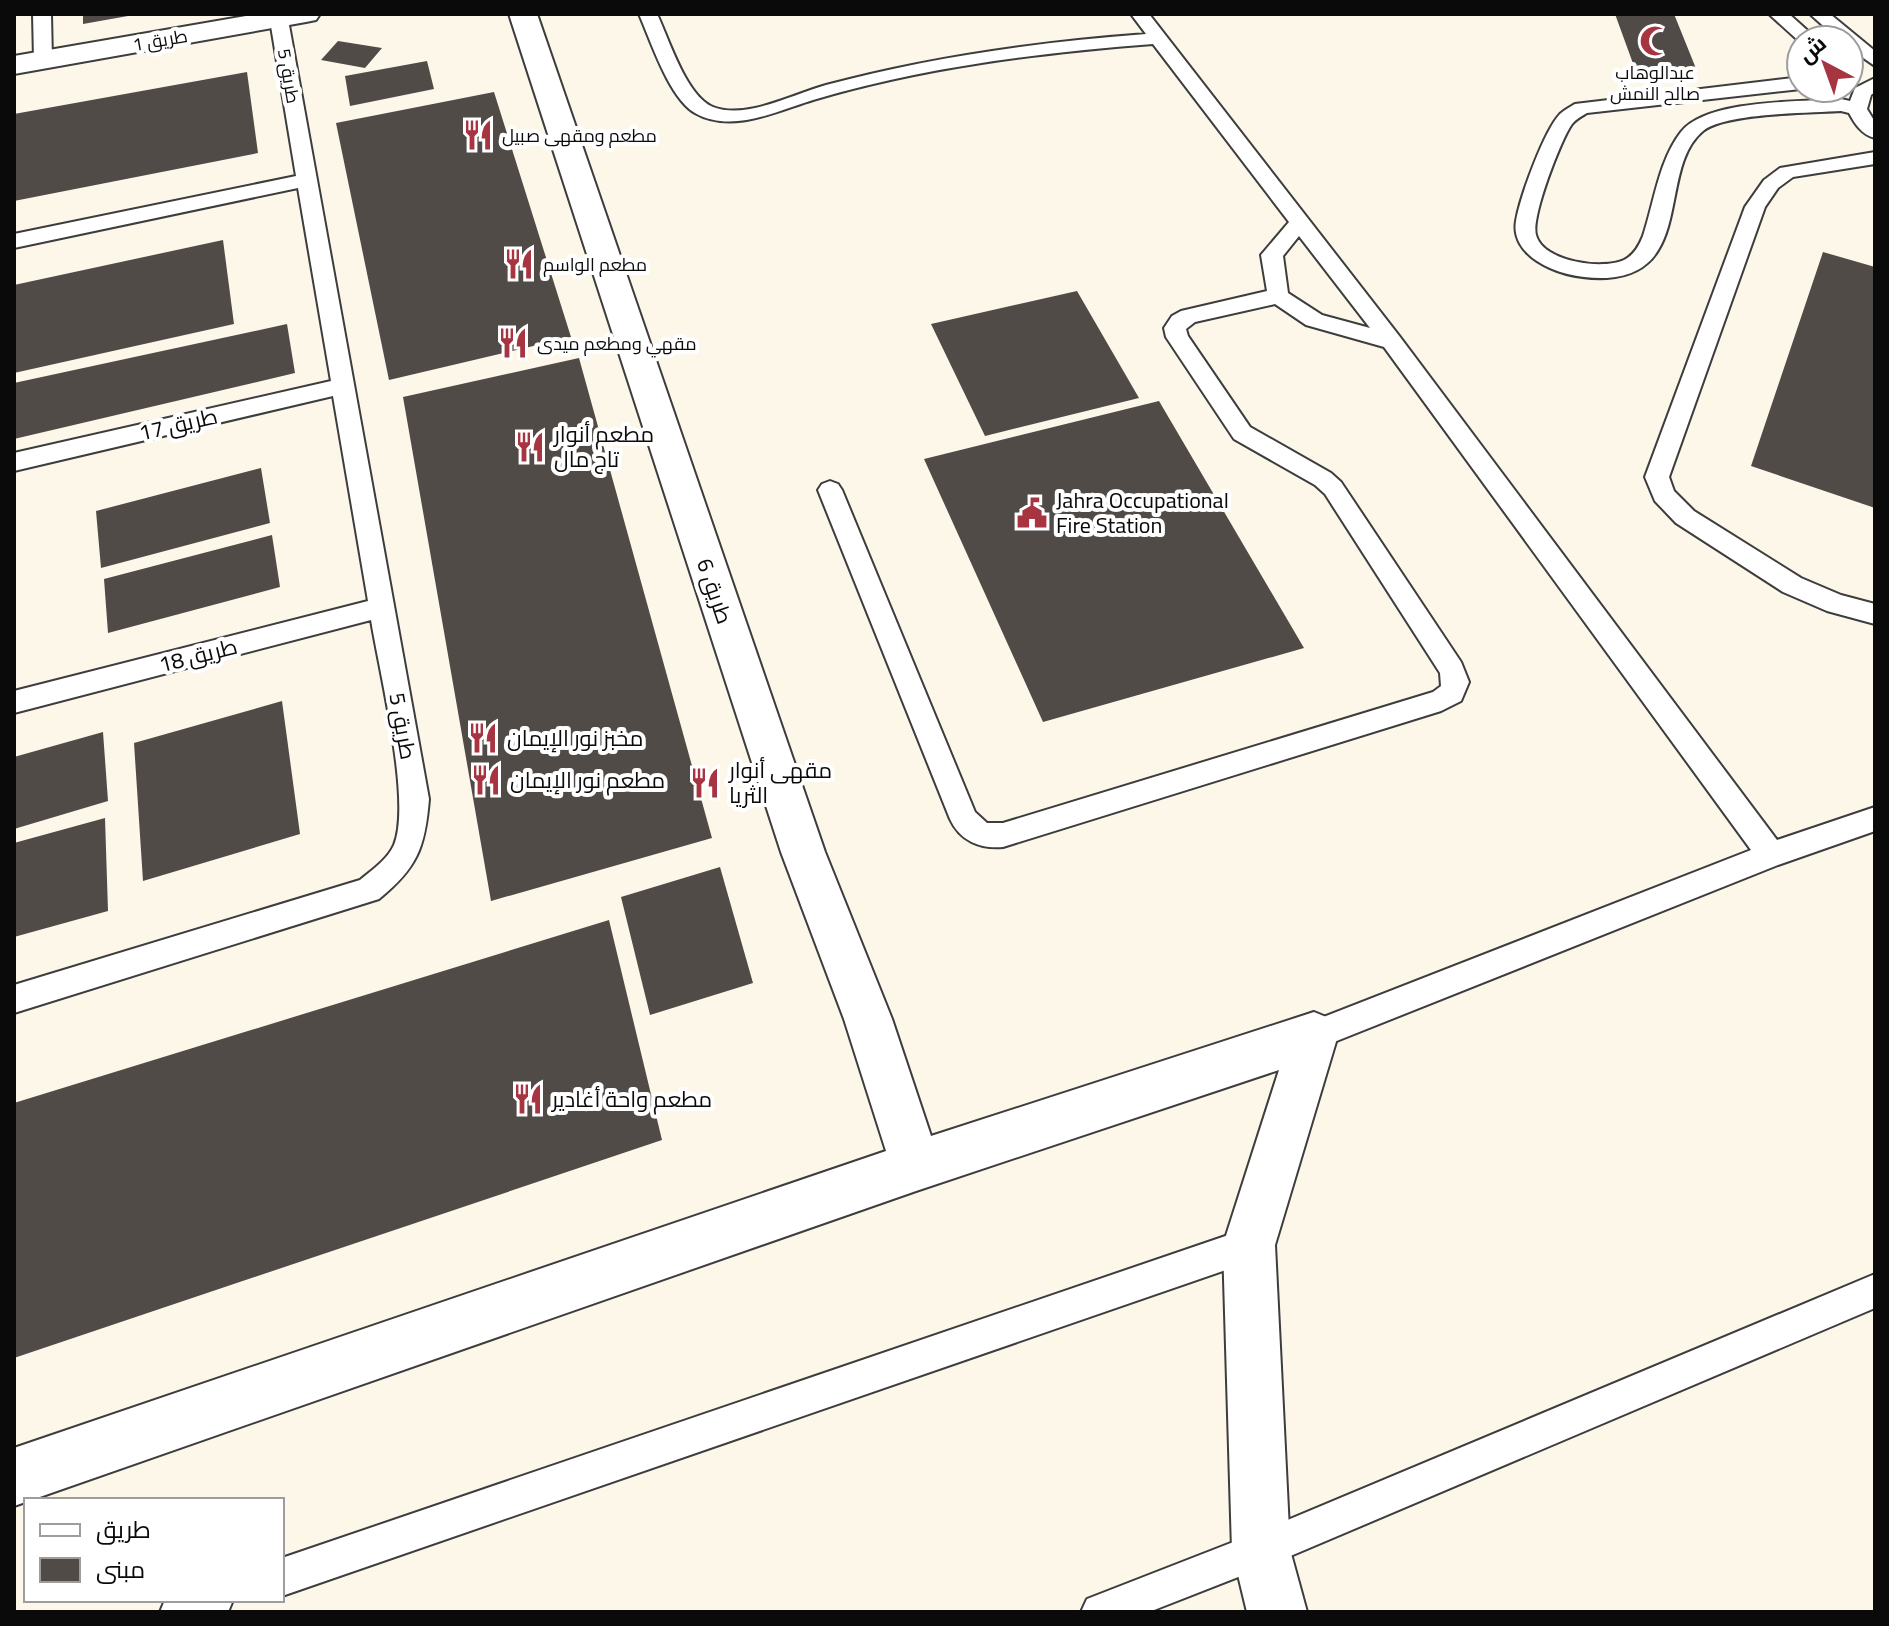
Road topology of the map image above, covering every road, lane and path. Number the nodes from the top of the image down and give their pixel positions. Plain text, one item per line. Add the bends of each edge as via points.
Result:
1 (42, 14) edge
2 (523, 14) edge
3 (648, 14) edge
4 (1819, 14) edge
5 (1149, 15) edge
6 (288, 16) edge
7 (1158, 38) junction
8 (43, 60) junction
9 (1875, 60) edge
10 (14, 65) edge
11 (1785, 85) edge
12 (1842, 104) edge
13 (1862, 104) edge
14 (1875, 132) edge
15 (1875, 158) edge
16 (307, 180) junction
17 (1300, 222) junction
18 (14, 241) edge
19 (1278, 296) junction
20 (1392, 342) junction
21 (343, 386) junction
22 (14, 462) edge
23 (830, 490) dead end
24 (382, 607) junction
25 (1875, 614) edge
26 (14, 702) edge
27 (1875, 819) edge
28 (1771, 855) junction
29 (14, 999) edge
30 (1314, 1035) junction
31 (916, 1166) junction
32 (1249, 1245) junction
33 (1875, 1291) edge
34 (14, 1477) edge
35 (1261, 1550) junction
36 (284, 1576) edge
37 (208, 1602) edge
38 (179, 1612) edge
39 (1100, 1612) edge
40 (1277, 1612) edge

1 - 8 lane
2 - 31 street, طريق 6 via 798,837 868,1019
3 - 7 lane via 688,96 700,108 722,115 748,114 855,83 964,60
4 - 9 lane
5 - 7 lane
6 - 8 street, طريق 1
6 - 16 lane, طريق 5
7 - 17 lane
8 - 10 street, طريق 1
11 - 12 lane via 1582,108 1566,119 1554,142 1524,226 1529,241 1542,255 1573,270 1606,272 1630,265 1647,252 1684,142 1699,124
13 - 14 lane via 1863,121
15 - 25 lane via 1787,172 1763,195 1657,477 1663,495 1685,517 1778,577 1836,604
16 - 18 lane
16 - 21 lane, طريق 5
17 - 19 lane via 1272,255
17 - 20 lane
19 - 20 lane via 1314,320
19 - 23 lane via 1189,316 1175,328 1177,337 1242,433 1333,488 1452,670 1452,693 1441,700 1003,835 972,831
20 - 28 lane
21 - 22 lane, طريق 17
21 - 24 lane, طريق 5
24 - 26 lane, طريق 18
24 - 29 lane, طريق 5 via 415,799 411,844 398,868 369,890
27 - 28 lane
28 - 30 lane
30 - 31 street
30 - 32 street
31 - 34 street
32 - 35 street
32 - 36 lane
33 - 35 lane
35 - 39 lane
35 - 40 street
37 - 38 lane

